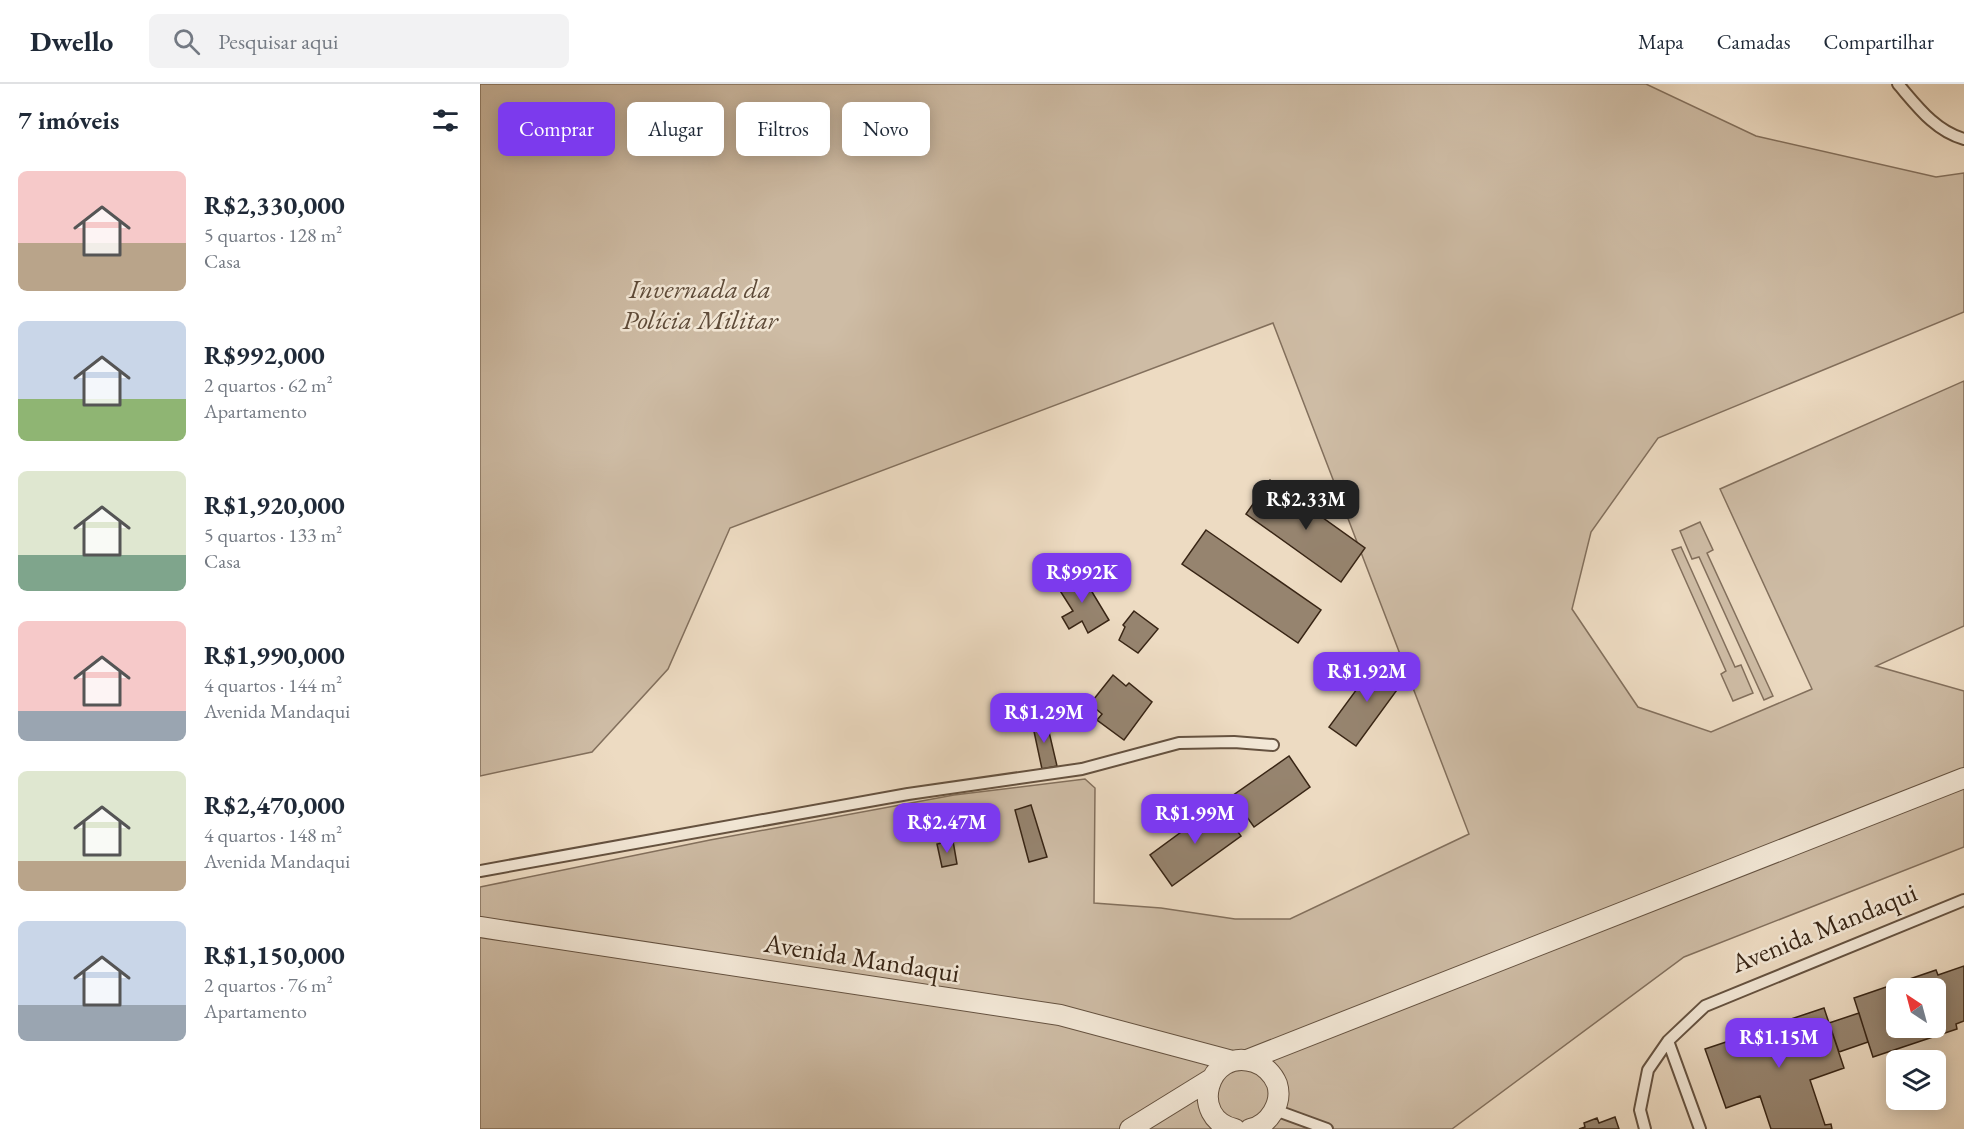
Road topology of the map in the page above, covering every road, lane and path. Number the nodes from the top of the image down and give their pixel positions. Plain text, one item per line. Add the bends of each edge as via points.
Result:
1 (1899, 84) edge
2 (1964, 139) edge
3 (1273, 746) dead end
4 (1964, 778) edge
5 (480, 871) edge
6 (1964, 900) edge
7 (480, 927) edge
8 (1668, 1041) junction
9 (1239, 1060) junction
10 (1211, 1079) junction
11 (1275, 1110) junction
12 (1213, 1124) edge
13 (1130, 1129) edge
14 (1235, 1129) edge
15 (1250, 1129) edge
16 (1327, 1129) edge
17 (1645, 1129) edge
18 (1700, 1129) edge

1 - 2 lane via 1923,113 1949,134
3 - 5 lane via 1179,743 1082,769 908,794
4 - 9 street
6 - 8 lane, Avenida Mandaqui via 1705,1006
7 - 9 street, Avenida Mandaqui via 1060,1015
8 - 17 lane via 1648,1070 1640,1110
8 - 18 lane
9 - 10 street via 1220,1068
9 - 11 street, Avenida Mandaqui via 1259,1064 1270,1072 1277,1084
10 - 12 street via 1207,1094
10 - 13 street
11 - 15 street via 1266,1121
11 - 16 lane
12 - 14 street

